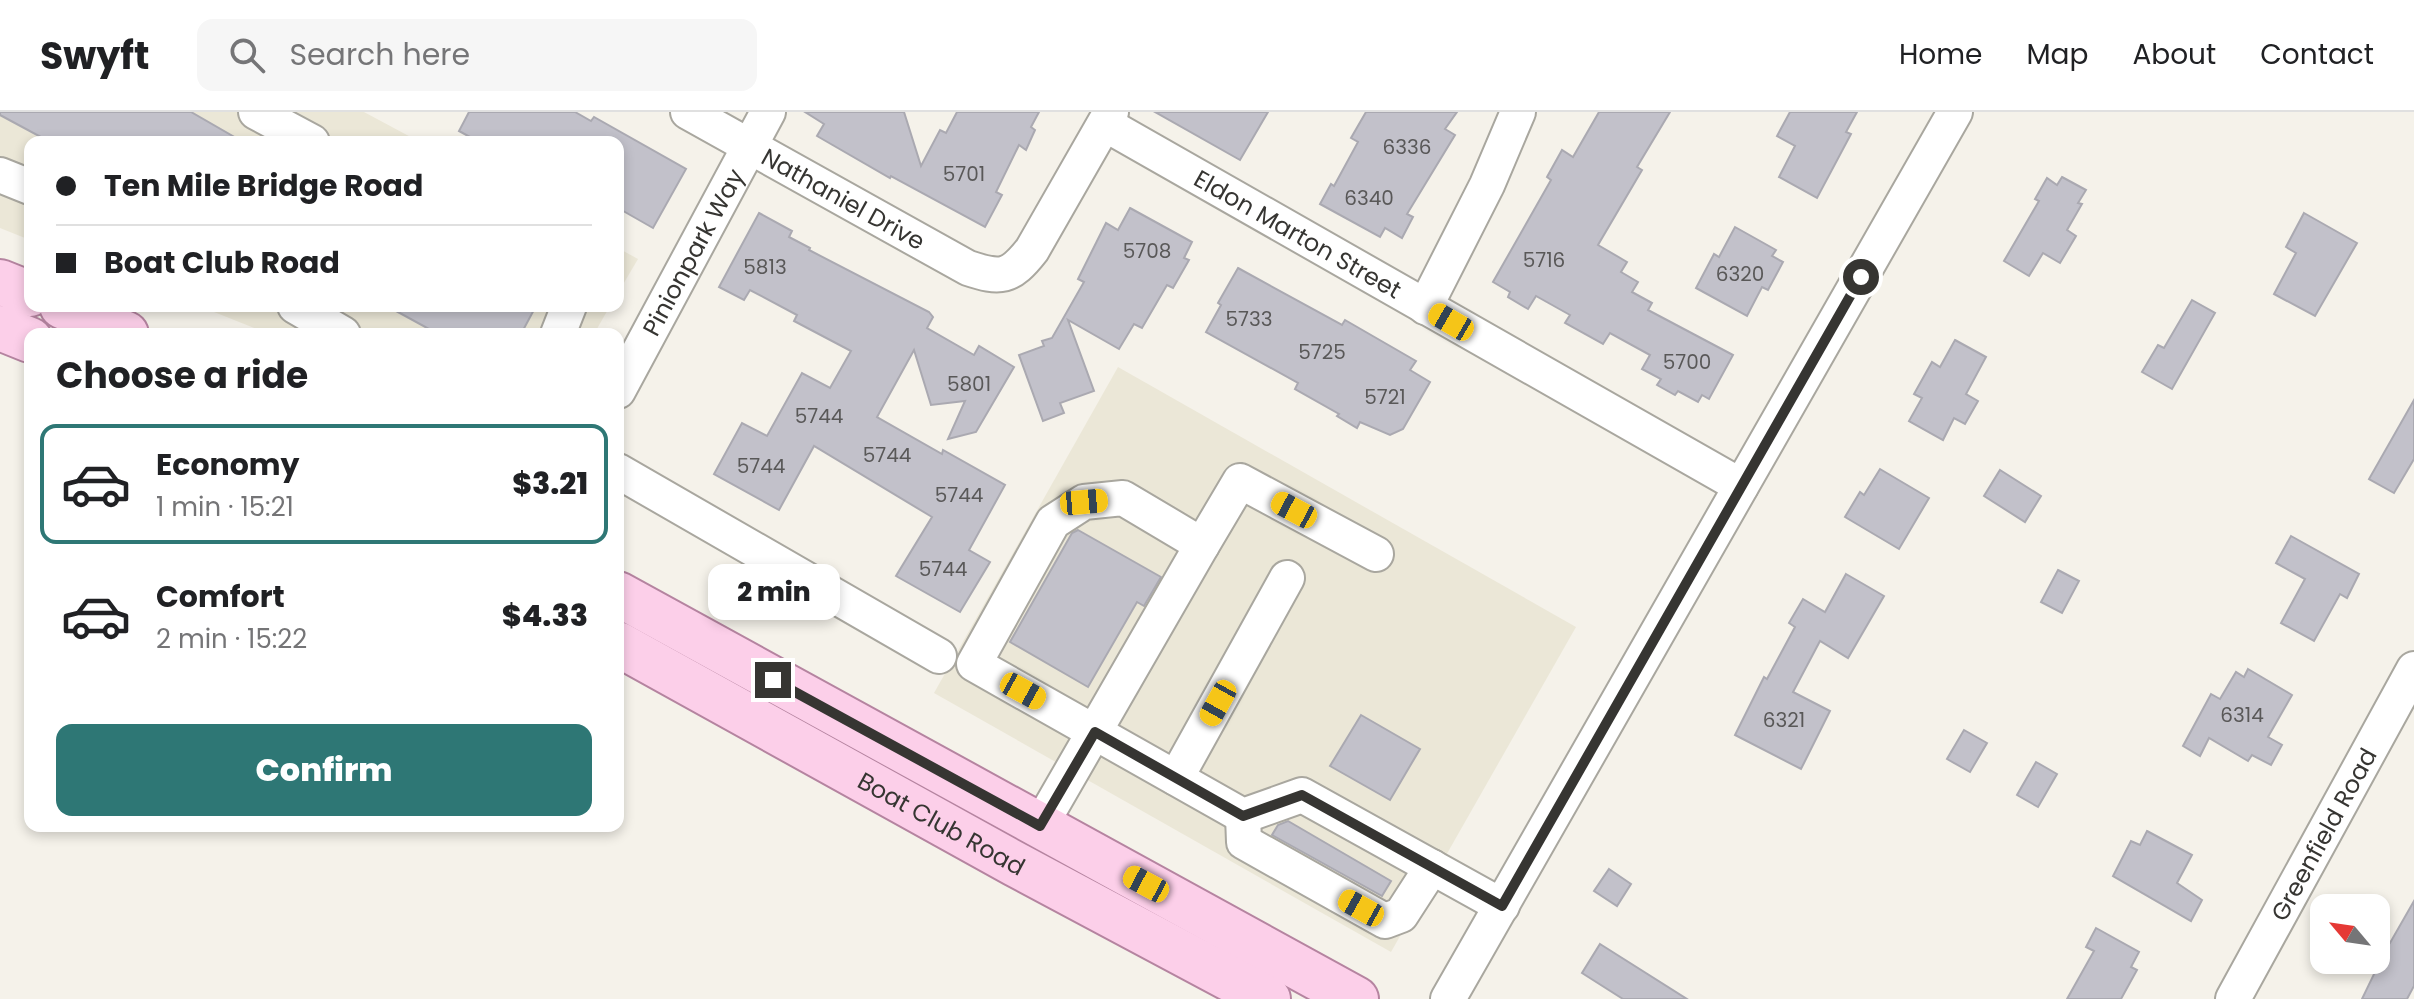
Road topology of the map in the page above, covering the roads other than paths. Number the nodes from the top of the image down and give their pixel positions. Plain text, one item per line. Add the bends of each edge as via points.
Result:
1 (688, 112) edge
2 (768, 112) edge
3 (1518, 112) edge
4 (1955, 112) edge
5 (1108, 118) edge
6 (261, 124) edge
7 (295, 136) edge
8 (750, 146) junction
9 (0, 175) edge
10 (24, 185) edge
11 (0, 282) edge
12 (24, 292) edge
13 (1425, 307) junction
14 (80, 312) edge
15 (305, 312) edge
16 (0, 328) edge
17 (114, 328) edge
18 (333, 328) edge
19 (24, 338) edge
20 (624, 380) edge
21 (624, 474) edge
22 (1741, 486) junction
23 (1202, 545) junction
24 (1376, 554) dead end
25 (1287, 578) dead end
26 (624, 597) edge
27 (624, 647) edge
28 (939, 656) dead end
29 (2414, 669) edge
30 (1095, 732) junction
31 (1176, 778) junction
32 (1243, 816) junction
33 (1040, 826) junction
34 (1432, 867) junction
35 (1502, 906) junction
36 (1268, 999) edge
37 (1356, 999) edge
38 (1448, 999) edge
39 (2233, 999) edge

1 - 8 street, Nathaniel Drive
2 - 8 street, Pinionpark Way
3 - 13 street
4 - 22 street
5 - 8 street, Nathaniel Drive via 1032,250 1018,268 1004,275 968,268
5 - 13 street, Eldon Marton Street
6 - 7 street
8 - 20 street, Pinionpark Way
9 - 10 street
11 - 12 main road
13 - 22 street, Eldon Marton Street
14 - 17 main road
15 - 18 street
16 - 19 main road
21 - 28 street
22 - 35 street
23 - 24 street via 1240,481
23 - 30 street
23 - 30 street via 1123,498 1084,502 1053,522 974,664
25 - 31 street
26 - 33 main road, Boat Club Road
27 - 36 main road, Boat Club Road
29 - 39 street, Greenfield Road
30 - 31 street
30 - 33 street
31 - 32 street
32 - 34 street via 1302,795
32 - 34 street via 1244,842 1385,921 1401,915
33 - 37 main road, Boat Club Road
34 - 35 street
35 - 38 street

